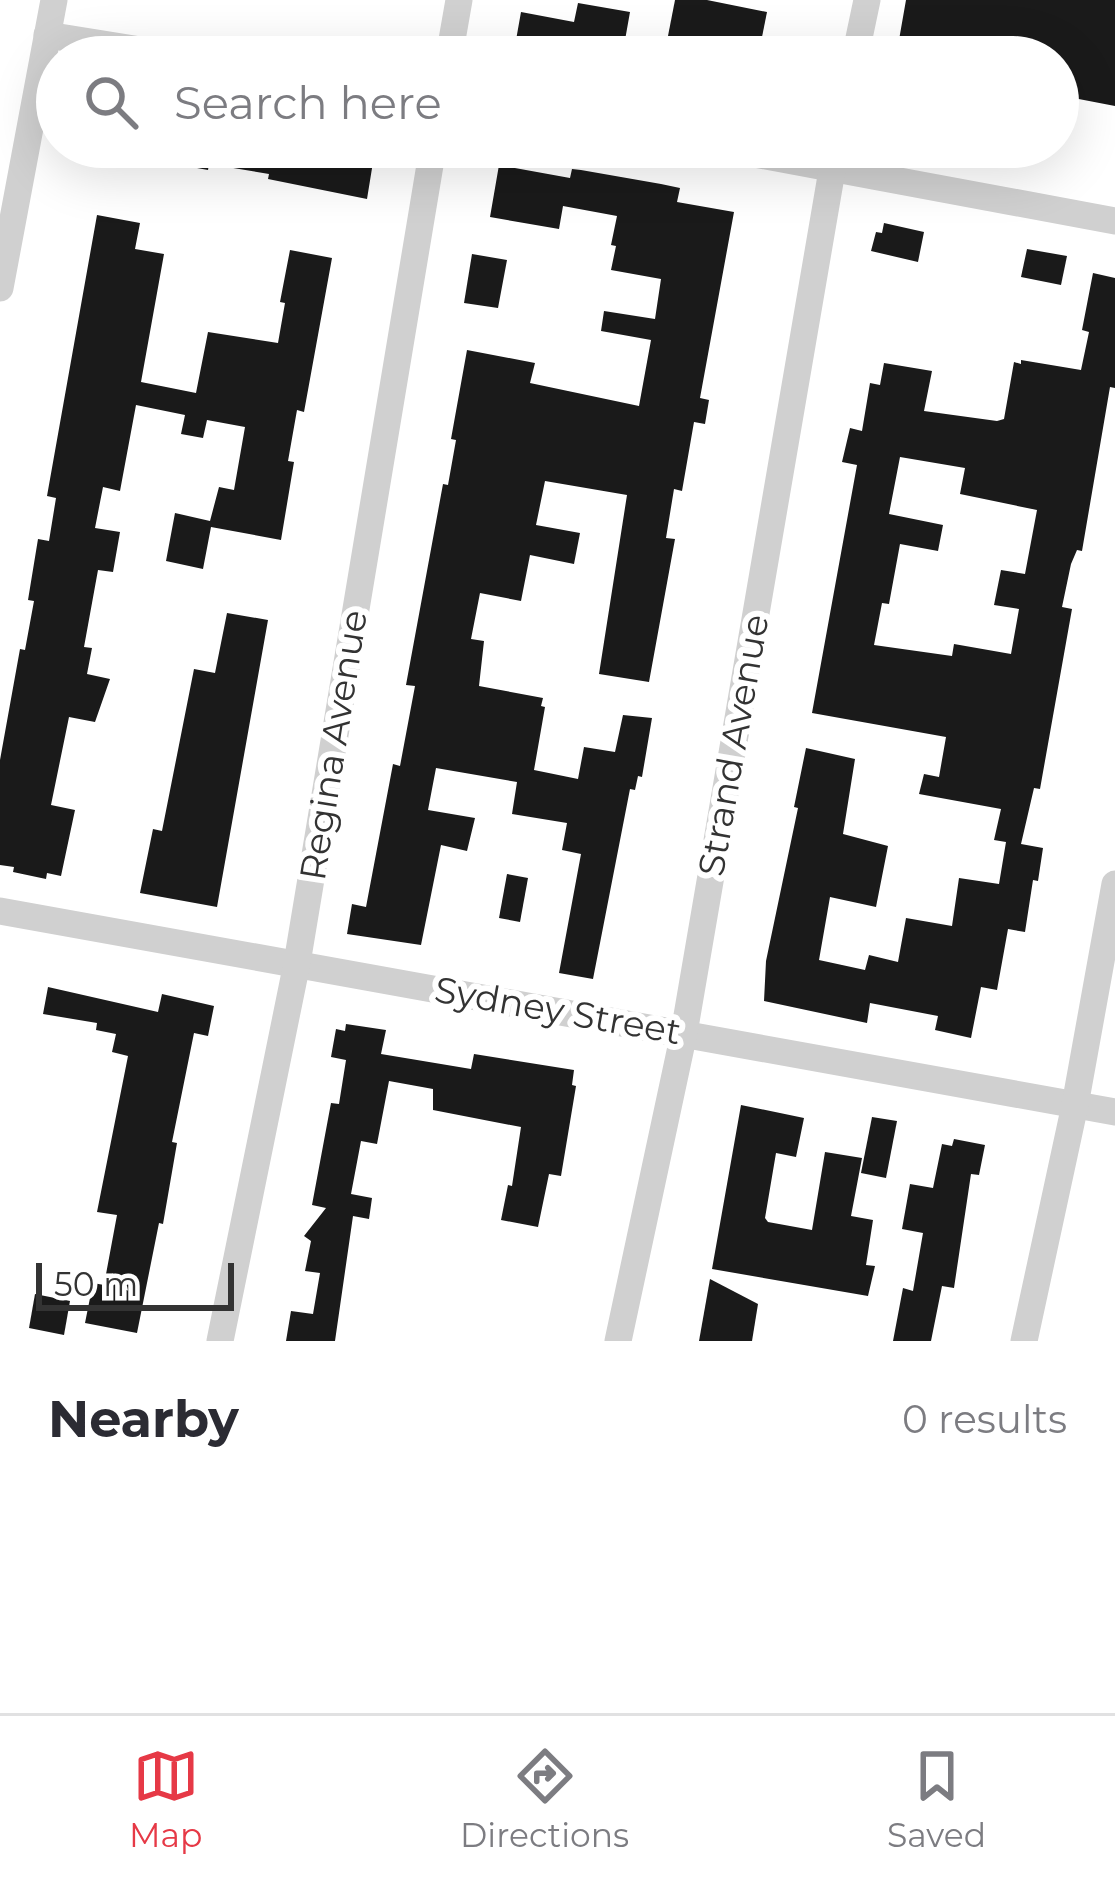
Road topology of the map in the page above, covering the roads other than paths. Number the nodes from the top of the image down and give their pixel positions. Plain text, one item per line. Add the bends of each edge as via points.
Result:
1 (54, 0) edge
2 (458, 0) edge
3 (867, 0) edge
4 (47, 35) joint
5 (53, 36) edge
6 (452, 36) edge
7 (859, 36) edge
8 (36, 94) edge
9 (430, 168) edge
10 (832, 168) edge
11 (882, 168) edge
12 (1115, 221) edge
13 (0, 287) edge
14 (1115, 884) edge
15 (0, 911) edge
16 (297, 963) junction
17 (684, 1033) junction
18 (1076, 1105) junction
19 (1115, 1112) edge
20 (220, 1341) edge
21 (618, 1341) edge
22 (1024, 1341) edge

1 - 4 street
2 - 6 street
3 - 7 street
4 - 5 street
8 - 13 street
9 - 16 street, Regina Avenue
10 - 17 street, Strand Avenue
11 - 12 street
14 - 18 street
15 - 16 street, Sydney Street
16 - 17 street, Sydney Street
16 - 20 street, Regina Avenue
17 - 18 street, Sydney Street
17 - 21 street, Strand Avenue
18 - 19 street, Sydney Street
18 - 22 street

